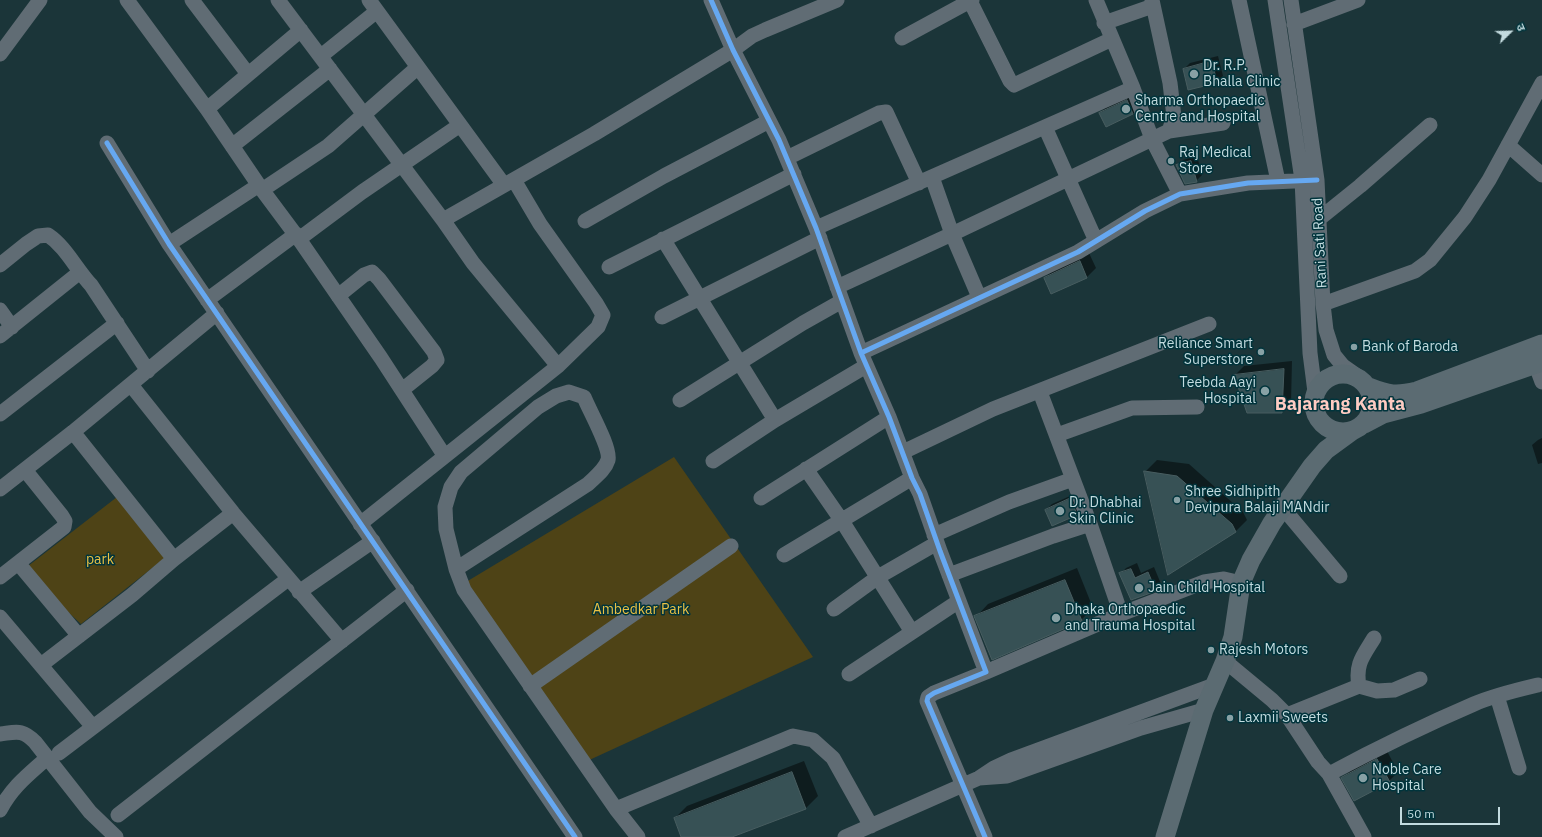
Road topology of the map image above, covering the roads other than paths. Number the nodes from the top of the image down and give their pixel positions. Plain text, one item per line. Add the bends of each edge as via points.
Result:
1 (40, 0) edge
2 (127, 0) edge
3 (192, 0) edge
4 (278, 0) edge
5 (711, 0) edge
6 (837, 0) edge
7 (1096, 0) edge
8 (1239, 0) edge
9 (1275, 0) edge
10 (1291, 0) edge
11 (1358, 0) edge
12 (971, 1) edge
13 (1152, 3) edge
14 (373, 5) edge
15 (1104, 22) junction
16 (1294, 24) junction
17 (301, 30) junction
18 (902, 38) dead end
19 (1112, 39) junction
20 (733, 50) junction
21 (0, 54) edge
22 (321, 56) junction
23 (418, 67) junction
24 (330, 69) junction
25 (248, 74) junction
26 (1542, 83) edge
27 (1133, 88) junction
28 (207, 109) junction
29 (364, 115) junction
30 (769, 120) junction
31 (1223, 123) dead end
32 (1430, 124) dead end
33 (460, 125) junction
34 (1045, 127) junction
35 (1169, 131) junction
36 (1152, 139) junction
37 (107, 144) dead end
38 (1508, 145) junction
39 (232, 146) junction
40 (787, 158) junction
41 (401, 164) junction
42 (794, 174) junction
43 (1542, 175) edge
44 (1068, 179) junction
45 (925, 180) junction
46 (1310, 180) junction
47 (1278, 181) junction
48 (509, 182) junction
49 (261, 187) junction
50 (1180, 194) junction
51 (1318, 219) junction
52 (443, 220) junction
53 (585, 221) dead end
54 (818, 233) junction
55 (952, 234) junction
56 (297, 237) junction
57 (663, 239) junction
58 (1096, 241) junction
59 (169, 244) junction
60 (0, 265) edge
61 (609, 267) dead end
62 (80, 272) junction
63 (837, 287) junction
64 (338, 296) junction
65 (979, 297) junction
66 (699, 299) junction
67 (207, 300) junction
68 (842, 301) junction
69 (1323, 304) junction
70 (0, 310) edge
71 (217, 313) junction
72 (662, 317) dead end
73 (117, 323) junction
74 (1209, 324) dead end
75 (12, 327) junction
76 (0, 336) edge
77 (1537, 355) edge
78 (864, 359) junction
79 (738, 363) junction
80 (558, 366) junction
81 (148, 371) junction
82 (1364, 382) junction
83 (1542, 382) edge
84 (131, 385) junction
85 (402, 390) junction
86 (1040, 392) junction
87 (1316, 392) junction
88 (680, 400) dead end
89 (1197, 407) dead end
90 (0, 414) edge
91 (888, 416) junction
92 (1318, 418) junction
93 (775, 420) junction
94 (1358, 428) junction
95 (73, 432) junction
96 (1057, 435) junction
97 (903, 452) junction
98 (444, 456) junction
99 (714, 461) dead end
100 (1312, 466) junction
101 (806, 469) junction
102 (25, 470) junction
103 (912, 478) junction
104 (1072, 479) junction
105 (0, 489) edge
106 (761, 498) dead end
107 (1283, 508) junction
108 (233, 513) junction
109 (842, 521) junction
110 (360, 524) junction
111 (1090, 524) junction
112 (936, 539) junction
113 (372, 541) junction
114 (731, 546) dead end
115 (784, 555) dead end
116 (174, 559) junction
117 (18, 564) junction
118 (456, 569) junction
119 (949, 575) junction
120 (1340, 576) dead end
121 (0, 577) edge
122 (878, 577) junction
123 (288, 579) junction
124 (1241, 583) junction
125 (407, 590) junction
126 (299, 592) junction
127 (959, 601) junction
128 (834, 609) dead end
129 (1121, 614) junction
130 (0, 617) edge
131 (912, 632) junction
132 (79, 636) junction
133 (1374, 638) dead end
134 (342, 641) junction
135 (1225, 661) junction
136 (42, 665) junction
137 (986, 672) junction
138 (849, 674) dead end
139 (1420, 679) dead end
140 (1214, 685) junction
141 (1538, 685) dead end
142 (530, 686) junction
143 (1359, 686) junction
144 (1497, 696) junction
145 (1204, 710) junction
146 (1287, 715) junction
147 (93, 727) junction
148 (0, 734) edge
149 (53, 755) junction
150 (1519, 768) dead end
151 (1328, 774) junction
152 (979, 778) junction
153 (962, 785) junction
154 (616, 809) junction
155 (0, 810) edge
156 (118, 815) dead end
157 (871, 826) junction
158 (1362, 836) edge
159 (116, 837) edge
160 (575, 837) edge
161 (638, 837) edge
162 (845, 837) edge
163 (984, 837) edge
164 (1165, 837) edge

1 - 21 street
2 - 28 street
3 - 25 street
4 - 17 street
5 - 20 street
6 - 20 street via 752,36
7 - 15 street
8 - 47 street
9 - 46 street
10 - 16 street, Rani Sati Road
11 - 16 street
12 - 18 street
12 - 19 street via 1010,82 1014,85
13 - 15 street
13 - 35 street via 1170,83 1174,117
14 - 22 street
14 - 23 street
15 - 19 street
16 - 46 street, Rani Sati Road
17 - 22 street
17 - 25 street
19 - 27 street
20 - 30 street
20 - 48 street
22 - 24 street
23 - 29 street
23 - 33 street
24 - 29 street
24 - 39 street
25 - 28 street
26 - 38 street
27 - 34 street
27 - 36 street
28 - 39 street
29 - 41 street
29 - 49 street via 328,146
30 - 40 street
30 - 53 street
31 - 35 street
32 - 51 street via 1360,186
33 - 41 street
33 - 48 street
34 - 44 street
34 - 45 street
35 - 36 street
36 - 44 street
36 - 50 street
37 - 59 street
38 - 43 street
38 - 69 street via 1465,217 1430,260 1415,271
39 - 49 street
40 - 42 street
40 - 45 street via 879,113 886,112
41 - 52 street
41 - 56 street
42 - 54 street
42 - 57 street
44 - 55 street
44 - 58 street
45 - 54 street
45 - 55 street
46 - 47 street
46 - 51 street, Rani Sati Road
46 - 87 street via 1309,346
47 - 50 street
48 - 52 street
48 - 80 street via 603,315 598,327
49 - 56 street
49 - 59 street
50 - 58 street
51 - 69 street, Rani Sati Road
52 - 80 street via 473,263
54 - 63 street
54 - 66 street
55 - 63 street
55 - 65 street
56 - 64 street
56 - 67 street
57 - 61 street
57 - 66 street
58 - 65 street via 1078,252
59 - 67 street
60 - 62 street via 38,236 48,235 58,241
62 - 73 street
62 - 75 street
63 - 68 street
64 - 85 street
64 - 85 street via 364,275 372,272 434,352 437,360 432,366
65 - 78 street
66 - 72 street
66 - 79 street
67 - 71 street
68 - 78 street
68 - 79 street
69 - 82 street, Rani Sati Road via 1326,330 1334,355 1343,366
70 - 75 street
71 - 81 street
71 - 110 street
73 - 81 street
73 - 90 street
74 - 86 street
75 - 76 street
77 - 82 main road via 1400,395 1384,393
77 - 83 street
77 - 94 main road via 1421,404 1383,414
78 - 91 street
78 - 93 street
79 - 88 street
79 - 93 street
80 - 98 street
81 - 84 street
82 - 87 main road via 1347,373 1334,374 1323,381
82 - 94 main road via 1373,400 1371,413
84 - 95 street
84 - 108 street
85 - 98 street
86 - 96 street
86 - 97 street via 993,409
87 - 92 main road via 1314,405
89 - 96 street via 1132,408
91 - 97 street
91 - 101 street
92 - 94 main road via 1327,427 1339,432
92 - 100 main road via 1319,446
93 - 99 street
94 - 100 main road via 1326,450
95 - 102 street
95 - 116 street
96 - 104 street
97 - 103 street
98 - 110 street
100 - 107 main road
101 - 106 street
101 - 109 street
102 - 105 street
102 - 117 street via 65,521 64,527
103 - 109 street
103 - 112 street
104 - 111 street
104 - 112 street via 1009,502
107 - 120 street
107 - 124 main road via 1251,560
108 - 116 street
108 - 123 street
109 - 115 street
109 - 122 street
110 - 113 street
111 - 119 street
111 - 129 street
112 - 119 street
112 - 122 street
113 - 125 street
113 - 126 street
114 - 142 street
116 - 132 street
117 - 121 street
117 - 132 street
118 - 118 street via 446,529 445,507 451,487 461,472 538,407 556,396 570,392 584,397 606,445 608,460 601,472 588,484
118 - 142 street via 464,590
119 - 127 street
122 - 128 street
122 - 131 street
123 - 126 street
123 - 147 street
124 - 129 street via 1224,579 1204,582
124 - 135 main road via 1233,637
125 - 134 street
125 - 160 street
126 - 134 street
127 - 131 street
127 - 137 street
129 - 137 street
130 - 136 street
131 - 138 street
132 - 136 street
133 - 143 street via 1359,663
134 - 156 street
135 - 140 main road
135 - 146 street
136 - 147 street
137 - 153 street via 928,697 927,701
139 - 143 street via 1394,690 1377,691
140 - 145 main road
140 - 152 street via 1011,760
141 - 144 street
142 - 154 street
143 - 146 street
144 - 150 street
144 - 151 street via 1467,707
145 - 152 street via 1141,728 1007,776
145 - 164 main road
146 - 151 street
147 - 149 street
148 - 149 street via 27,734
149 - 155 street via 20,781
149 - 159 street via 90,812
151 - 158 street
152 - 153 street
153 - 157 street
153 - 163 street
154 - 157 street via 793,736 813,740 833,758
154 - 161 street
157 - 162 street

